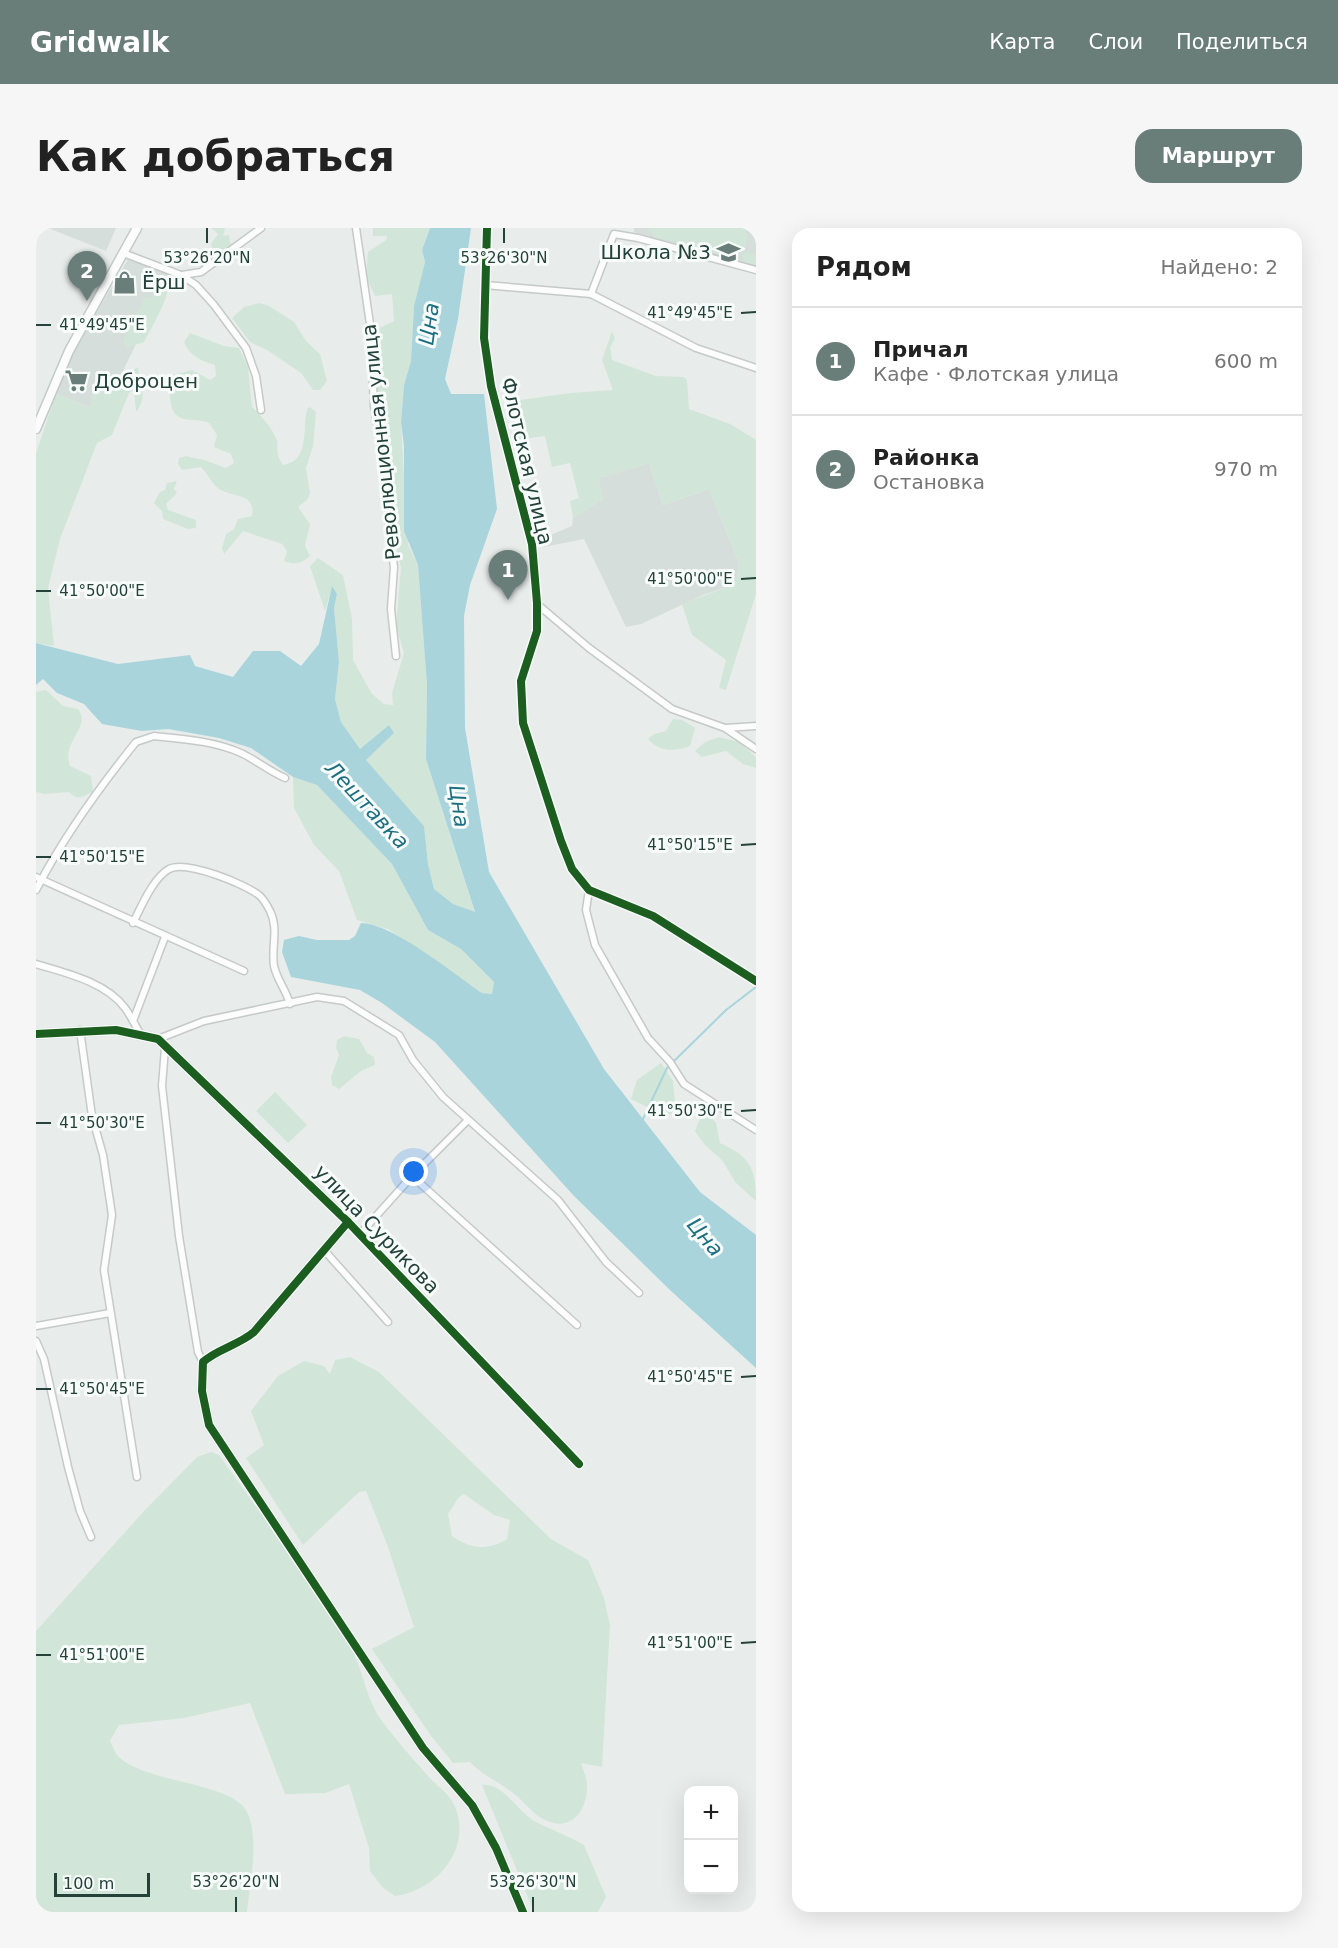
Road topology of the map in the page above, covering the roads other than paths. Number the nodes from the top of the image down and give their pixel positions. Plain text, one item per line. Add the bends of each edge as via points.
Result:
1 (137, 228) edge
2 (261, 228) edge
3 (356, 228) edge
4 (487, 228) edge
5 (123, 253) junction
6 (756, 270) edge
7 (181, 275) junction
8 (485, 285) junction
9 (591, 294) junction
10 (756, 368) edge
11 (261, 410) dead end
12 (36, 429) edge
13 (537, 603) junction
14 (396, 656) dead end
15 (756, 726) edge
16 (725, 728) junction
17 (756, 749) edge
18 (285, 778) dead end
19 (39, 879) edge
20 (36, 890) edge
21 (589, 890) junction
22 (133, 922) junction
23 (165, 937) junction
24 (36, 964) edge
25 (244, 971) dead end
26 (756, 981) edge
27 (290, 1004) junction
28 (133, 1021) junction
29 (80, 1030) junction
30 (140, 1033) junction
31 (36, 1034) edge
32 (158, 1039) junction
33 (165, 1048) junction
34 (468, 1120) junction
35 (756, 1130) edge
36 (412, 1176) junction
37 (348, 1222) junction
38 (360, 1234) junction
39 (324, 1250) junction
40 (639, 1293) dead end
41 (110, 1313) junction
42 (388, 1322) dead end
43 (577, 1324) dead end
44 (36, 1326) edge
45 (36, 1341) edge
46 (203, 1362) junction
47 (579, 1464) dead end
48 (137, 1477) dead end
49 (91, 1537) dead end
50 (523, 1912) edge

1 - 5 street
2 - 7 street via 201,272
3 - 14 street, Революционная улица via 370,324 374,406 388,487
4 - 8 street, Флотская улица
5 - 7 street
5 - 12 street via 69,351
6 - 9 street via 615,234
7 - 11 street via 196,285 246,348 256,376
8 - 9 street
8 - 13 street, Флотская улица via 484,338 491,386 532,544
9 - 10 street via 696,348
13 - 16 street via 672,709
13 - 21 street, Флотская улица via 537,631 521,681 523,723 572,869
15 - 16 street
16 - 17 street
18 - 19 street via 241,753 219,746 154,736 144,738 136,742 87,806
19 - 20 street
19 - 22 street
21 - 26 street via 653,916
21 - 35 street via 586,910 595,945 648,1038 684,1084
22 - 23 street
22 - 27 street via 168,870 181,868 236,883 260,897 269,910 274,922 274,964
23 - 25 street
23 - 28 street
24 - 28 street via 99,987 124,1006
27 - 32 street via 204,1021
27 - 34 street via 316,997 344,1001 399,1035 425,1077
28 - 30 street
29 - 30 street
29 - 31 street
29 - 41 street via 112,1215 104,1270
30 - 32 street
32 - 33 street, улица Сурикова
33 - 37 street, улица Сурикова
33 - 46 street via 162,1086 179,1236 198,1352
34 - 36 street
34 - 40 street via 558,1200 606,1262
36 - 38 street
36 - 43 street
37 - 38 street, улица Сурикова
37 - 39 street
38 - 47 street, улица Сурикова
39 - 42 street
39 - 46 street via 254,1332
41 - 44 street
41 - 48 street
45 - 49 street via 44,1359 80,1511
46 - 50 street via 202,1391 208,1425 423,1748 472,1805 496,1848

